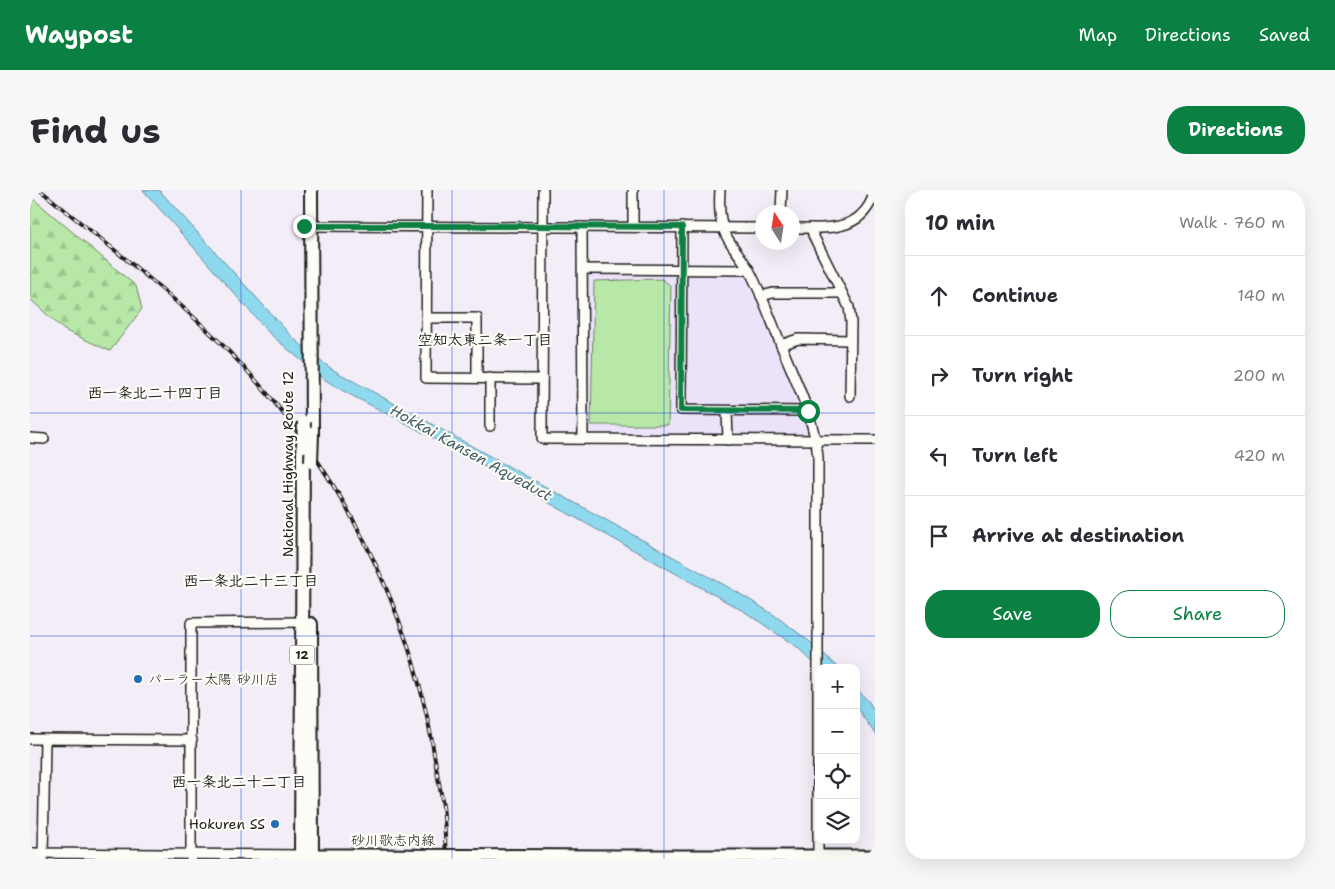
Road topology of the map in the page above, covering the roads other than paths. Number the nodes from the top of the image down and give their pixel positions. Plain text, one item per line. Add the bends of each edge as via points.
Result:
1 (304, 190) edge
2 (311, 190) edge
3 (427, 190) edge
4 (543, 190) edge
5 (633, 190) edge
6 (720, 190) edge
7 (782, 190) edge
8 (875, 190) edge
9 (781, 205) edge
10 (308, 226) junction
11 (427, 226) junction
12 (542, 226) junction
13 (582, 227) junction
14 (632, 227) junction
15 (682, 227) junction
16 (723, 228) junction
17 (755, 228) edge
18 (800, 228) edge
19 (812, 228) junction
20 (583, 269) junction
21 (682, 269) junction
22 (749, 270) junction
23 (842, 293) junction
24 (761, 296) junction
25 (426, 318) junction
26 (850, 340) junction
27 (781, 345) junction
28 (477, 378) junction
29 (490, 378) junction
30 (542, 378) junction
31 (850, 396) dead end
32 (727, 410) junction
33 (808, 411) junction
34 (490, 426) dead end
35 (308, 427) junction
36 (30, 438) edge
37 (44, 439) dead end
38 (583, 439) junction
39 (728, 440) junction
40 (816, 440) junction
41 (875, 440) edge
42 (303, 622) junction
43 (818, 664) edge
44 (818, 709) edge
45 (30, 739) edge
46 (45, 739) junction
47 (192, 740) junction
48 (30, 853) edge
49 (43, 856) edge
50 (135, 856) edge
51 (191, 856) edge
52 (875, 856) edge
53 (306, 857) edge
54 (818, 857) edge

1 - 10 highway, National Highway Route 12 / 12
2 - 10 highway, National Highway Route 12 / 12
3 - 11 street
4 - 12 street
5 - 14 street
6 - 16 street
7 - 9 street
8 - 19 street via 868,207 853,221 832,228
10 - 11 street
10 - 35 highway, National Highway Route 12 / 12
11 - 12 street
11 - 25 street
12 - 13 street
12 - 30 street
13 - 14 street
13 - 20 street
14 - 15 street
15 - 16 street
15 - 21 street
16 - 17 street
16 - 22 street
18 - 19 street
19 - 23 street
20 - 21 street
20 - 38 street
21 - 22 street
21 - 32 street via 681,410
22 - 24 street
23 - 24 street via 773,293
23 - 26 street via 849,307
24 - 27 street
25 - 28 street via 426,378
25 - 28 street via 477,318
26 - 27 street via 798,339
26 - 31 street
27 - 33 street
28 - 29 street
29 - 30 street
29 - 34 street
30 - 38 street via 542,439
32 - 33 street
32 - 39 street
33 - 40 street
35 - 42 highway, National Highway Route 12 / 12, bridge via 303,451
35 - 53 highway, National Highway Route 12 / 12, bridge via 311,462
36 - 37 street
38 - 39 street
39 - 40 street
40 - 41 street
40 - 43 street
42 - 47 street via 191,623
42 - 53 highway, National Highway Route 12 / 12
44 - 54 street
45 - 46 street
46 - 47 street
46 - 49 street
47 - 51 street
48 - 49 street
49 - 50 street
50 - 51 street
51 - 53 street
52 - 54 main road, 砂川歌志内線
53 - 54 main road, 砂川歌志内線, bridge

